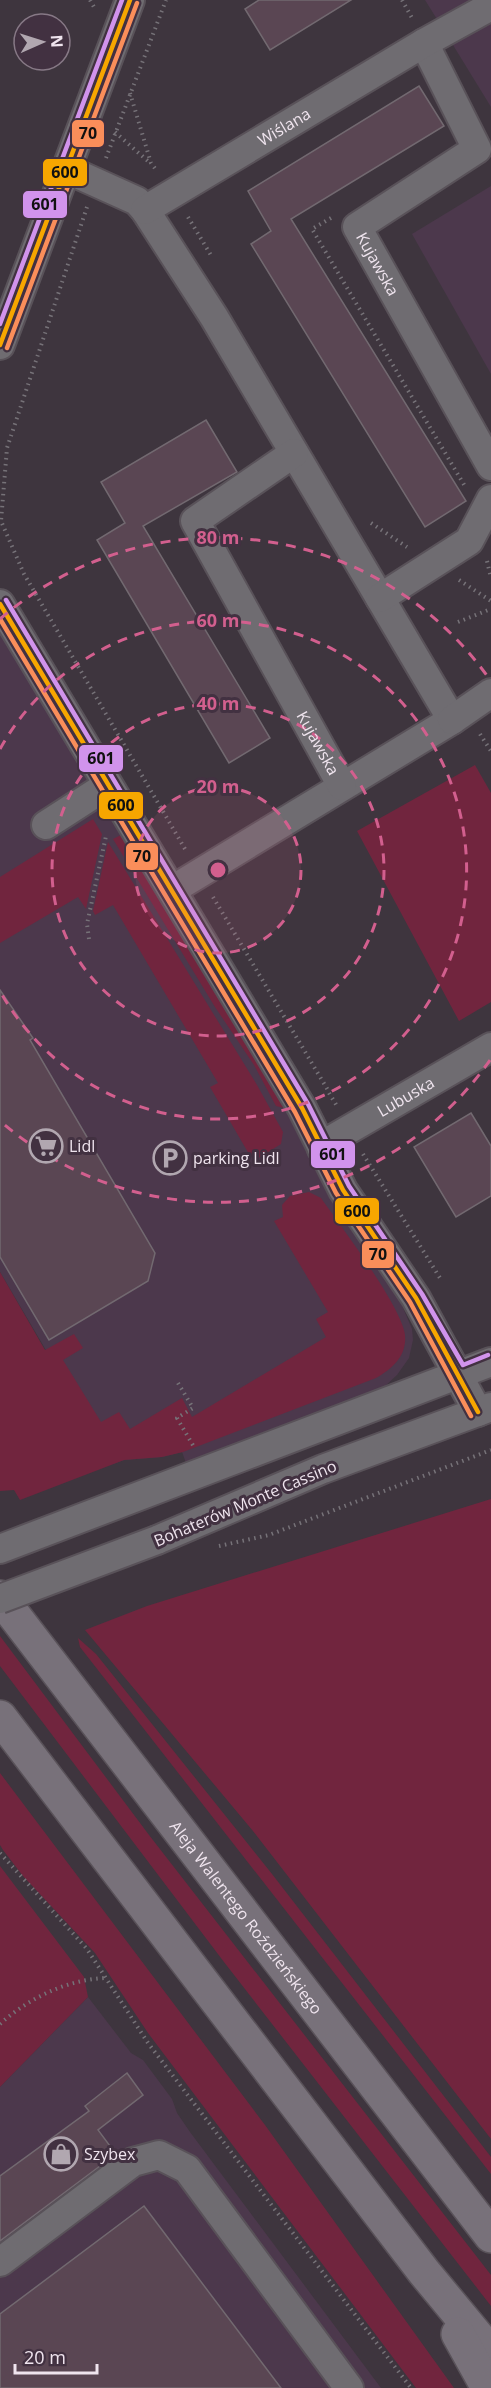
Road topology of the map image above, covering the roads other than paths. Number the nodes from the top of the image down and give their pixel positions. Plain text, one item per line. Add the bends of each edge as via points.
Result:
1 (130, 0) edge
2 (491, 6) edge
3 (420, 34) junction
4 (66, 169) junction
5 (145, 210) junction
6 (0, 345) edge
7 (294, 453) junction
8 (491, 466) edge
9 (491, 499) edge
10 (380, 598) junction
11 (0, 604) edge
12 (491, 693) edge
13 (452, 720) junction
14 (108, 785) junction
15 (342, 786) junction
16 (46, 825) dead end
17 (172, 890) junction
18 (491, 1047) edge
19 (322, 1149) junction
20 (491, 1362) edge
21 (460, 1374) junction
22 (485, 1409) edge
23 (0, 1549) edge
24 (0, 1598) edge
25 (0, 1718) edge
26 (491, 2236) edge
27 (0, 2262) edge
28 (424, 2272) junction
29 (491, 2353) edge
30 (349, 2388) edge
31 (488, 2388) edge

1 - 4 street
2 - 3 street, Wiślana
3 - 5 street, Wiślana
3 - 8 street, Kujawska via 477,149 357,227
4 - 5 street via 137,201
4 - 6 street
5 - 7 street
7 - 10 street
7 - 15 street, Kujawska via 195,521
9 - 10 street via 469,541
10 - 13 street
11 - 14 street
12 - 13 street, Kujawska
13 - 15 street, Kujawska
14 - 16 street
14 - 17 street
15 - 17 street, Kujawska
17 - 19 street via 296,1098
18 - 19 street, Lubuska via 336,1137
19 - 21 street via 343,1190 416,1298
20 - 21 street
21 - 22 street
21 - 23 street
22 - 24 street, Bohaterów Monte Cassino, bridge
24 - 26 highway, Aleja Walentego Roździeńskiego
25 - 28 highway
27 - 30 street via 133,2162 159,2155 187,2169
28 - 29 highway
28 - 31 highway

